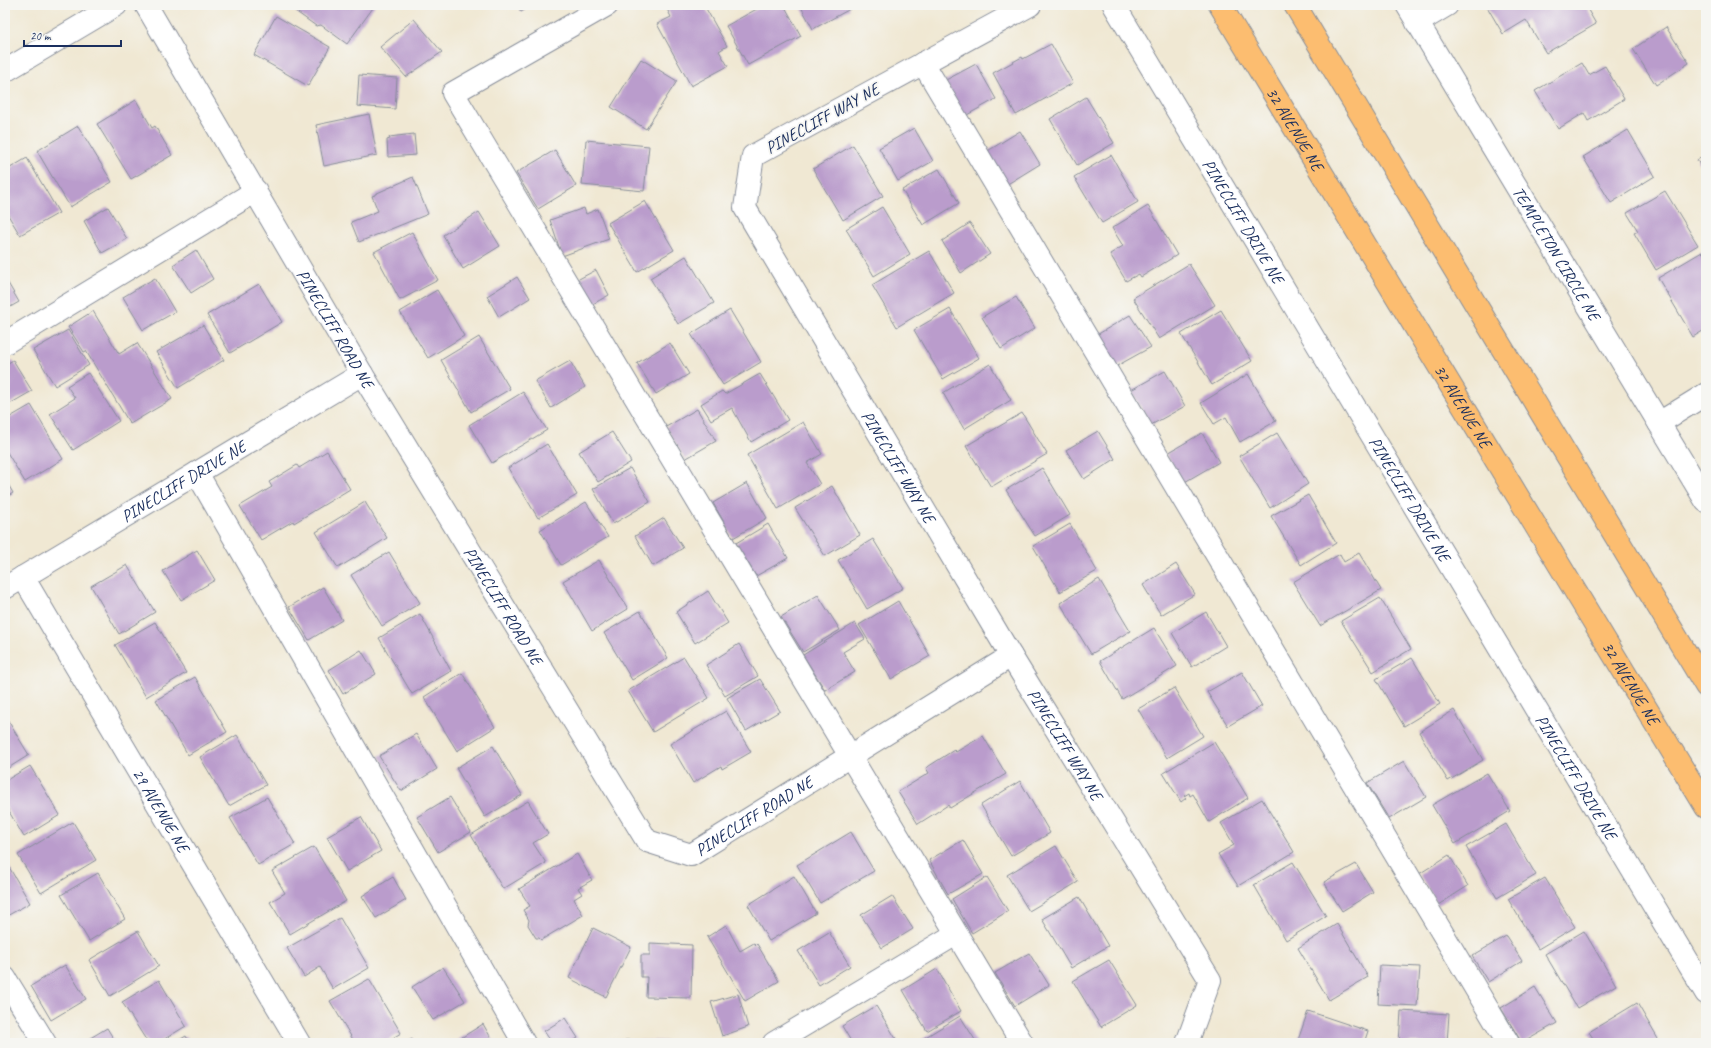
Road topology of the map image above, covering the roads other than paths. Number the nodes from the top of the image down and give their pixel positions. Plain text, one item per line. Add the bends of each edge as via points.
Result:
1 (116, 5) edge
2 (146, 5) edge
3 (607, 5) edge
4 (1030, 5) edge
5 (1114, 5) edge
6 (1220, 5) edge
7 (1295, 5) edge
8 (1447, 5) edge
9 (1412, 14) edge
10 (923, 63) junction
11 (5, 71) edge
12 (256, 191) junction
13 (5, 343) edge
14 (362, 374) junction
15 (1706, 394) edge
16 (1659, 423) junction
17 (197, 473) junction
18 (1706, 501) edge
19 (14, 583) edge
20 (1011, 656) junction
21 (1706, 686) edge
22 (849, 757) junction
23 (1706, 808) edge
24 (956, 934) junction
25 (5, 978) edge
26 (1706, 993) edge
27 (45, 1043) edge
28 (299, 1043) edge
29 (524, 1043) edge
30 (774, 1043) edge
31 (1022, 1043) edge
32 (1187, 1043) edge
33 (1508, 1043) edge

1 - 11 street
2 - 12 street, PINECLIFF ROAD NE
3 - 22 street via 453,94
4 - 10 street, PINECLIFF WAY NE
5 - 26 street, PINECLIFF DRIVE NE
6 - 23 main road, 32 AVENUE NE
7 - 21 main road
8 - 9 street
9 - 16 street, TEMPLETON CIRCLE NE
10 - 20 street, PINECLIFF WAY NE via 753,156 746,208
10 - 33 street
12 - 13 street
12 - 14 street, PINECLIFF ROAD NE
14 - 17 street, PINECLIFF DRIVE NE
14 - 22 street, PINECLIFF ROAD NE via 647,841 691,855
15 - 16 street
16 - 18 street, TEMPLETON CIRCLE NE
17 - 19 street, PINECLIFF DRIVE NE
17 - 29 street
19 - 28 street, 29 AVENUE NE
20 - 22 street, PINECLIFF ROAD NE
20 - 32 street, PINECLIFF WAY NE via 1210,980
22 - 24 street
24 - 30 street
24 - 31 street
25 - 27 street

